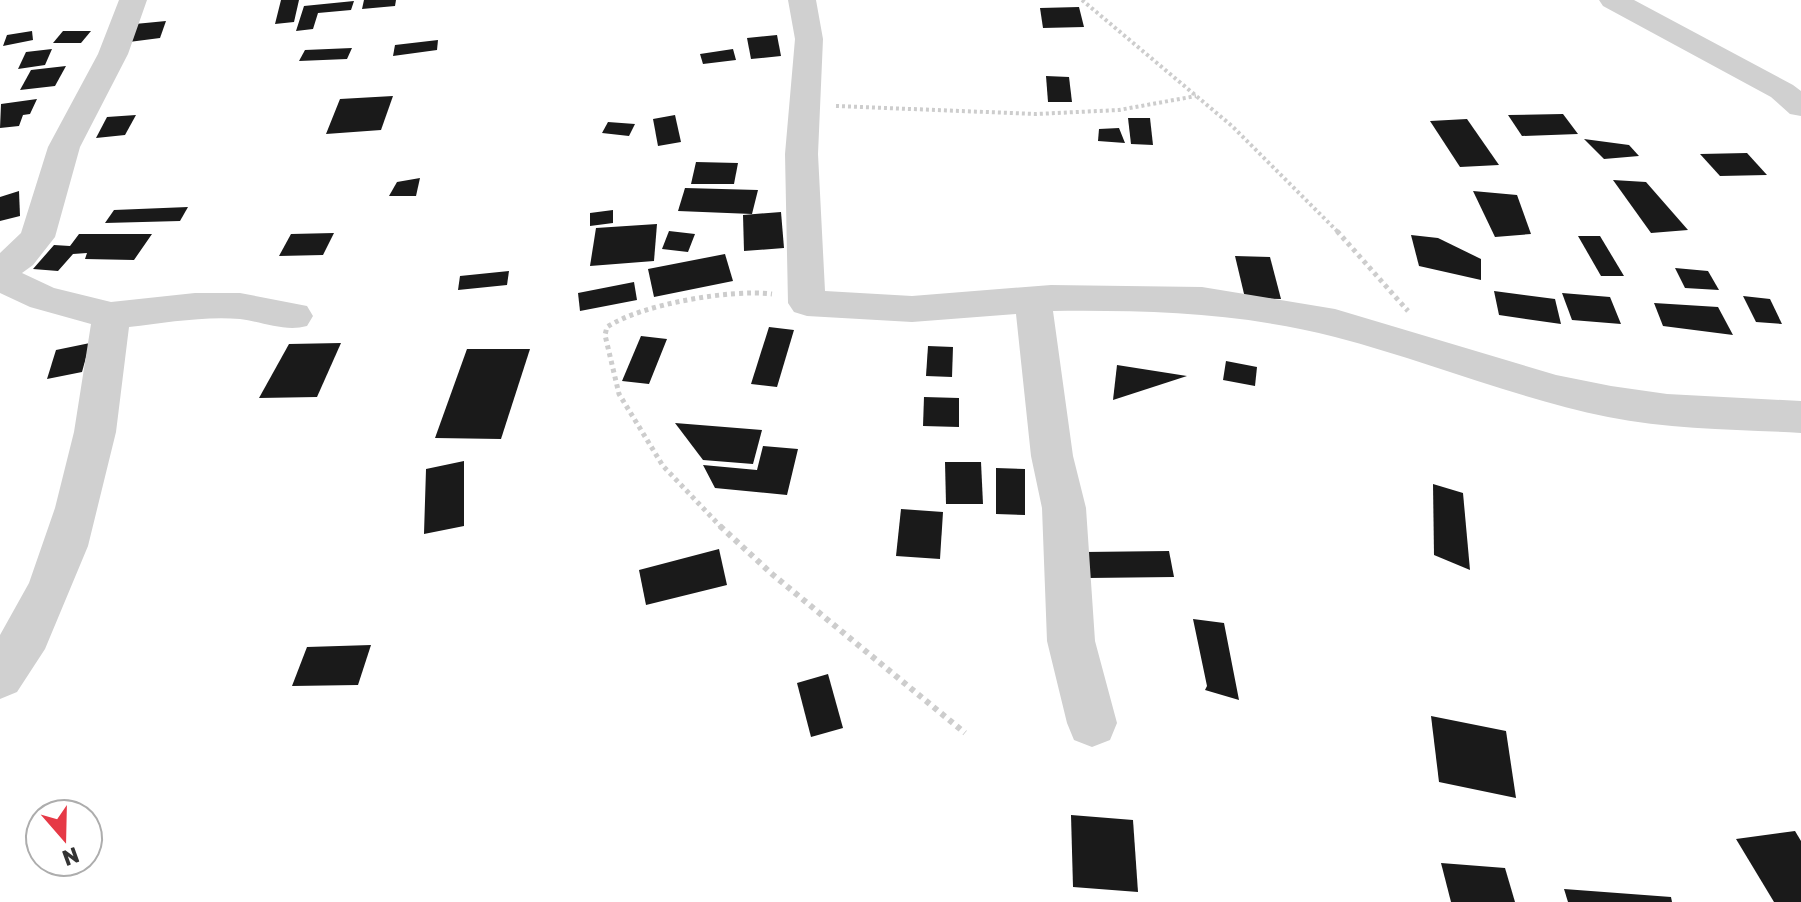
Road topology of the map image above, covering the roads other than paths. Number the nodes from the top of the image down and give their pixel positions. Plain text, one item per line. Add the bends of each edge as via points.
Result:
1 (133, 0) edge
2 (802, 0) edge
3 (1613, 0) edge
4 (1801, 107) edge
5 (0, 271) edge
6 (0, 278) edge
7 (1033, 300) junction
8 (111, 316) junction
9 (294, 316) dead end
10 (1801, 417) edge
11 (0, 676) edge
12 (1092, 723) dead end

1 - 5 street via 113,54 64,147 37,237
2 - 7 street via 810,39 803,104 807,303 912,309
3 - 4 street via 1782,91
6 - 8 street via 43,298
7 - 10 street via 1202,300 1335,323 1611,402
7 - 12 street via 1052,456 1064,508 1071,641
8 - 9 street via 195,306 240,306
8 - 11 street via 92,457 62,556 35,621

